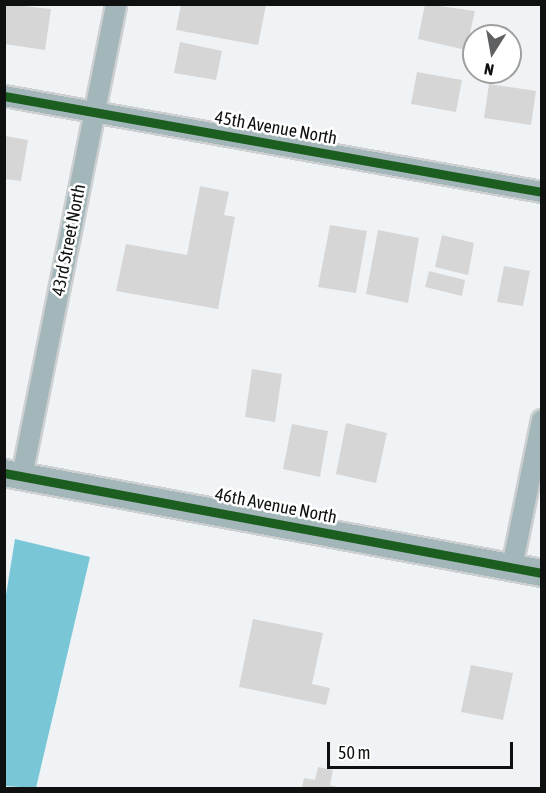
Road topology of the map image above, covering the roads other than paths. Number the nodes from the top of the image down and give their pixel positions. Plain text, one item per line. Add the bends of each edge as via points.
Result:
1 (116, 4) edge
2 (4, 96) edge
3 (94, 113) junction
4 (542, 192) edge
5 (542, 420) edge
6 (13, 474) edge
7 (512, 567) junction
8 (542, 573) edge

1 - 3 street, 43rd Street North
2 - 3 street, 45th Avenue North
3 - 4 street, 45th Avenue North
3 - 6 street, 43rd Street North
5 - 7 street
6 - 7 street, 46th Avenue North
7 - 8 street, 46th Avenue North

